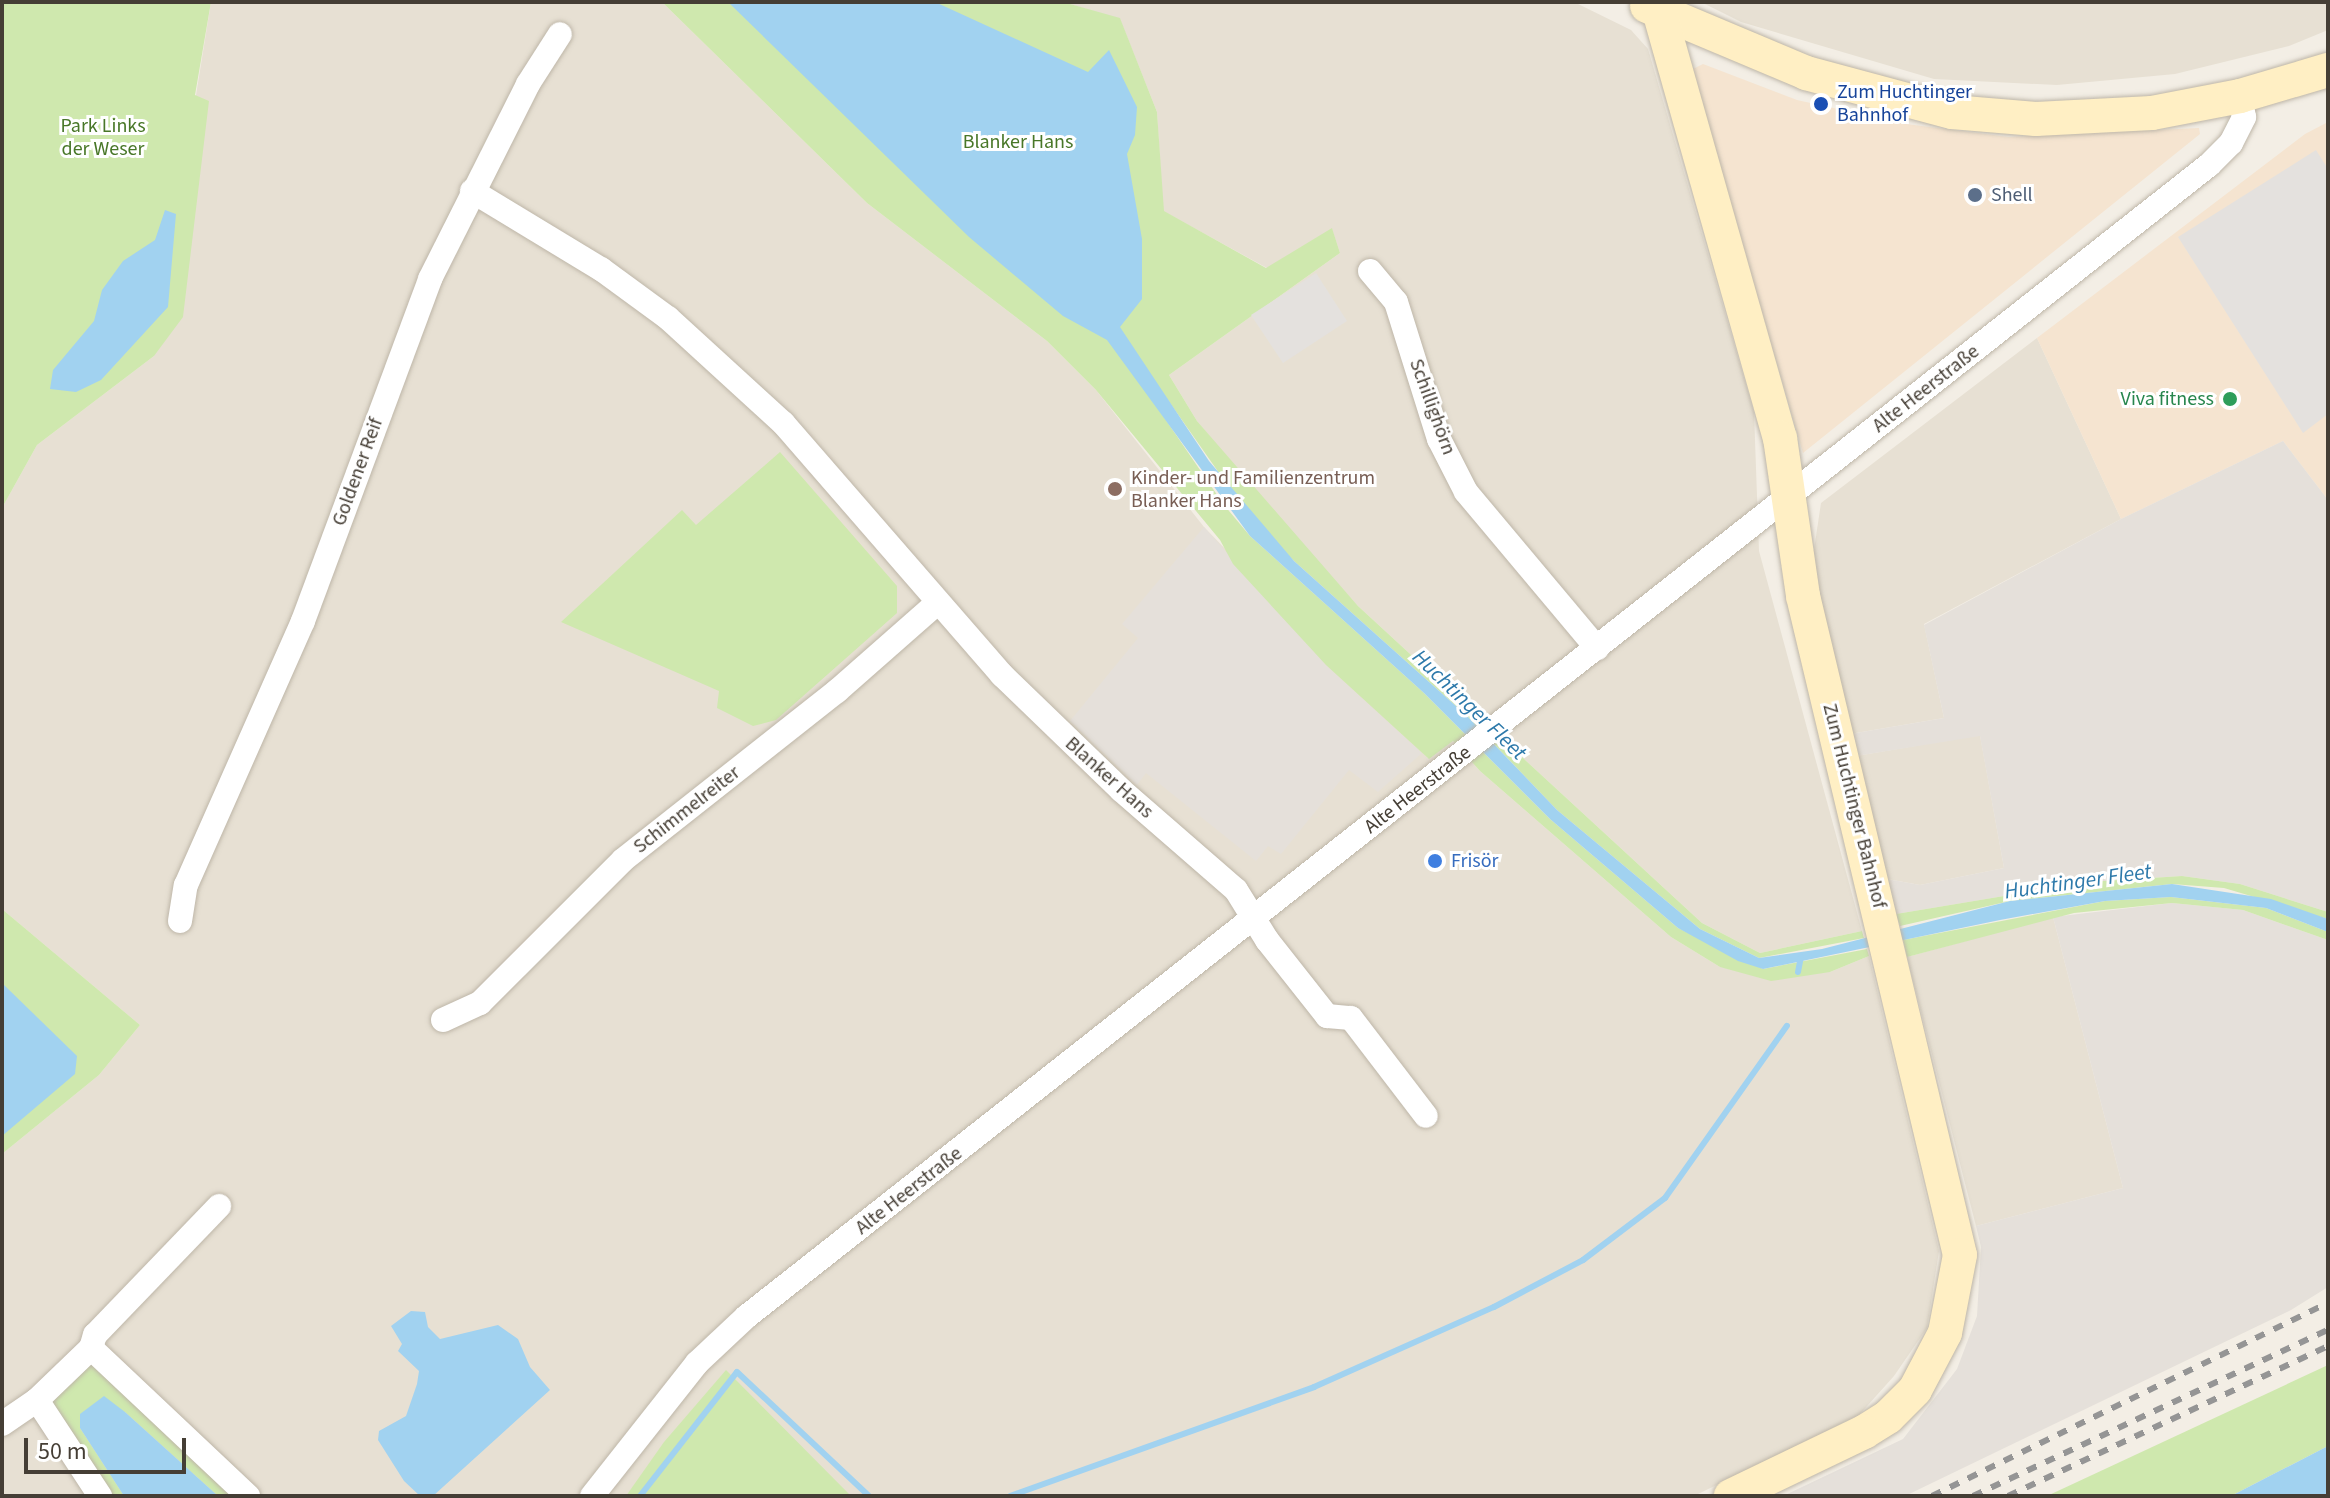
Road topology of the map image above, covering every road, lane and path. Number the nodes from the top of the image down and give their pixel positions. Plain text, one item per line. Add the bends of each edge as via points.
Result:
1 (1649, 7) edge
2 (560, 34) dead end
3 (2328, 70) edge
4 (2240, 96) junction
5 (472, 191) junction
6 (1370, 271) dead end
7 (1791, 497) junction
8 (937, 603) junction
9 (1597, 648) junction
10 (1253, 917) junction
11 (180, 921) dead end
12 (443, 1020) dead end
13 (1426, 1116) dead end
14 (219, 1206) dead end
15 (91, 1348) junction
16 (37, 1400) junction
17 (2, 1424) edge
18 (100, 1496) edge
19 (248, 1496) edge
20 (592, 1496) edge
21 (1731, 1496) edge

1 - 4 street via 1834,82 1952,112 2096,117
1 - 7 street, Zum Huchtinger Bahnhof via 1763,378
2 - 5 street, Goldener Reif
3 - 4 street
4 - 7 street, Alte Heerstraße via 2244,117 2239,130 2209,165
5 - 8 street, Blanker Hans via 601,269 727,370 783,423
5 - 11 street, Goldener Reif via 425,292 295,641 186,885
6 - 9 street, Schillighörn via 1396,302 1439,439 1466,492
7 - 9 street, Alte Heerstraße
7 - 21 street, Zum Huchtinger Bahnhof via 1803,596 1956,1234 1959,1269 1953,1310 1927,1372 1888,1417
8 - 10 street, Blanker Hans via 1060,733 1236,890
8 - 12 street, Schimmelreiter via 837,691 623,860 480,1003
9 - 10 street, Alte Heerstraße
10 - 13 street, Blanker Hans via 1327,1016 1351,1018
10 - 20 street, Alte Heerstraße via 746,1317 697,1363
14 - 15 street via 95,1335
15 - 16 street
15 - 19 street
16 - 17 street
16 - 18 street

